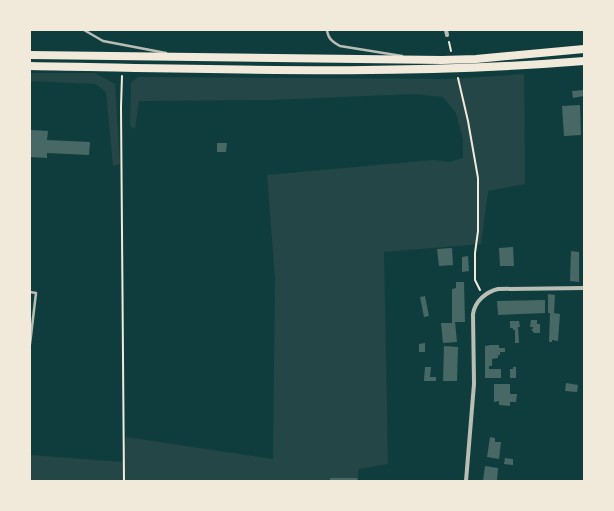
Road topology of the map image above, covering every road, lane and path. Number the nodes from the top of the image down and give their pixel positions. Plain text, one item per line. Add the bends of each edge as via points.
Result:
1 (84, 30) edge
2 (327, 30) edge
3 (446, 32) edge
4 (584, 49) edge
5 (30, 55) edge
6 (184, 57) junction
7 (424, 60) junction
8 (453, 60) junction
9 (584, 60) edge
10 (30, 66) edge
11 (123, 67) junction
12 (455, 69) junction
13 (584, 288) edge
14 (30, 292) edge
15 (484, 296) junction
16 (30, 344) edge
17 (124, 481) edge
18 (466, 481) edge

1 - 6 lane via 96,38 111,43
2 - 7 lane via 332,42 340,46
3 - 8 path
4 - 8 main road
5 - 6 main road
6 - 7 main road
7 - 8 main road
9 - 12 main road
10 - 11 main road
11 - 12 main road via 373,71
11 - 17 path via 121,115
12 - 15 path via 462,90 478,178 475,280
13 - 15 street via 504,288 493,290
14 - 16 lane via 36,293
15 - 18 street via 475,306 474,314 474,384

